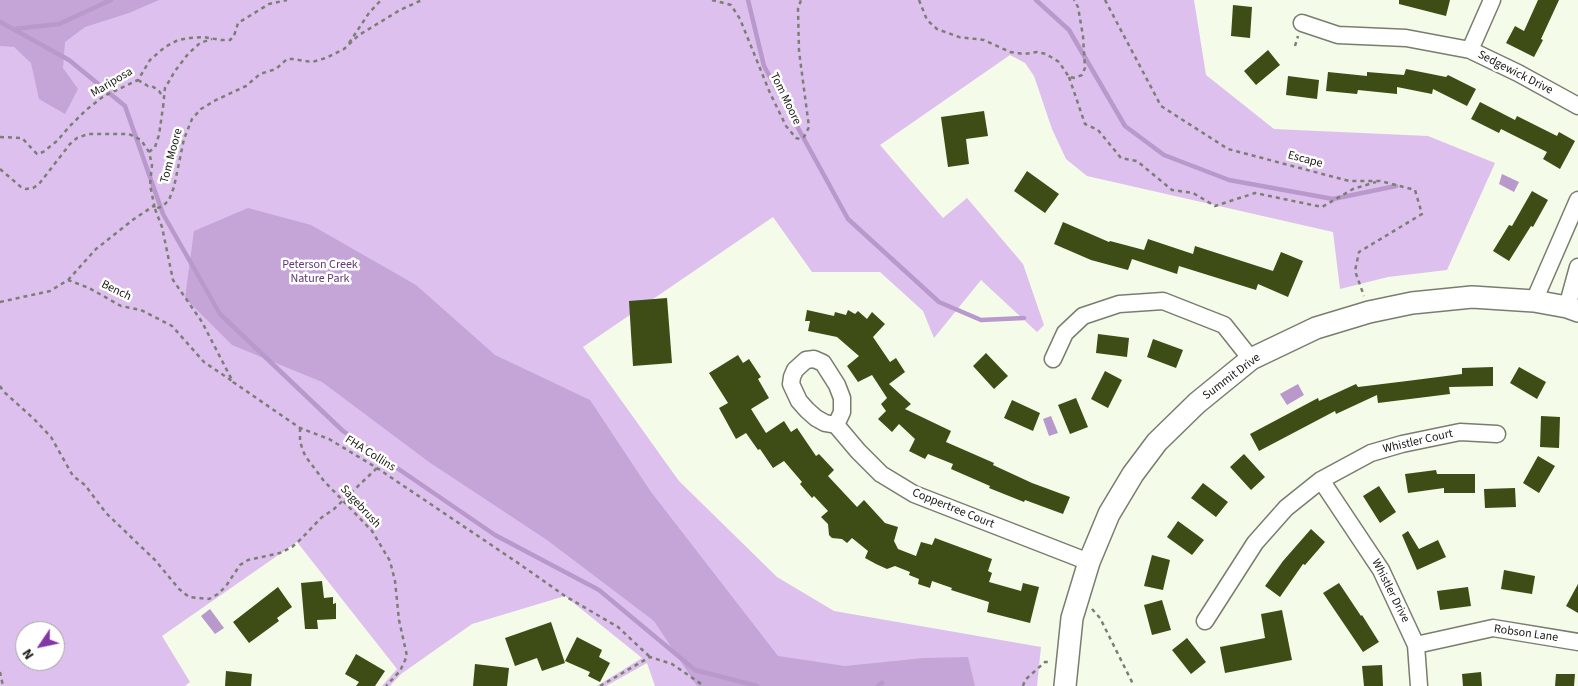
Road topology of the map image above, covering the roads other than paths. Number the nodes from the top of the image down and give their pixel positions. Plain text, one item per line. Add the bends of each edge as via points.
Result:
1 (1492, 0) edge
2 (1302, 23) dead end
3 (1470, 50) junction
4 (1578, 106) edge
5 (1578, 200) edge
6 (1578, 267) edge
7 (1534, 301) junction
8 (1572, 309) edge
9 (1053, 359) dead end
10 (1251, 360) junction
11 (836, 426) dead end
12 (1497, 434) dead end
13 (1321, 480) junction
14 (1089, 562) junction
15 (1205, 621) dead end
16 (1578, 642) edge
17 (1416, 645) junction
18 (1065, 686) edge
19 (1419, 686) edge

1 - 3 street
2 - 3 street, Sedgewick Drive via 1338,36 1406,38
3 - 4 street, Sedgewick Drive
5 - 7 street
6 - 8 street
7 - 8 main road, Summit Drive
7 - 10 main road, Summit Drive via 1472,297 1412,303 1316,328
9 - 10 street via 1065,333 1083,316 1119,304 1162,301 1224,324
10 - 14 main road, Summit Drive via 1197,402 1157,442 1109,514
11 - 14 street, Coppertree Court via 880,474 914,494
12 - 13 street, Whistler Court via 1460,432 1402,444 1371,453
13 - 15 street, Whistler Court via 1286,508 1255,543
13 - 17 street, Whistler Drive via 1381,570
14 - 18 main road, Summit Drive via 1072,618
16 - 17 street, Robson Lane via 1493,628
17 - 19 street, Whistler Drive

